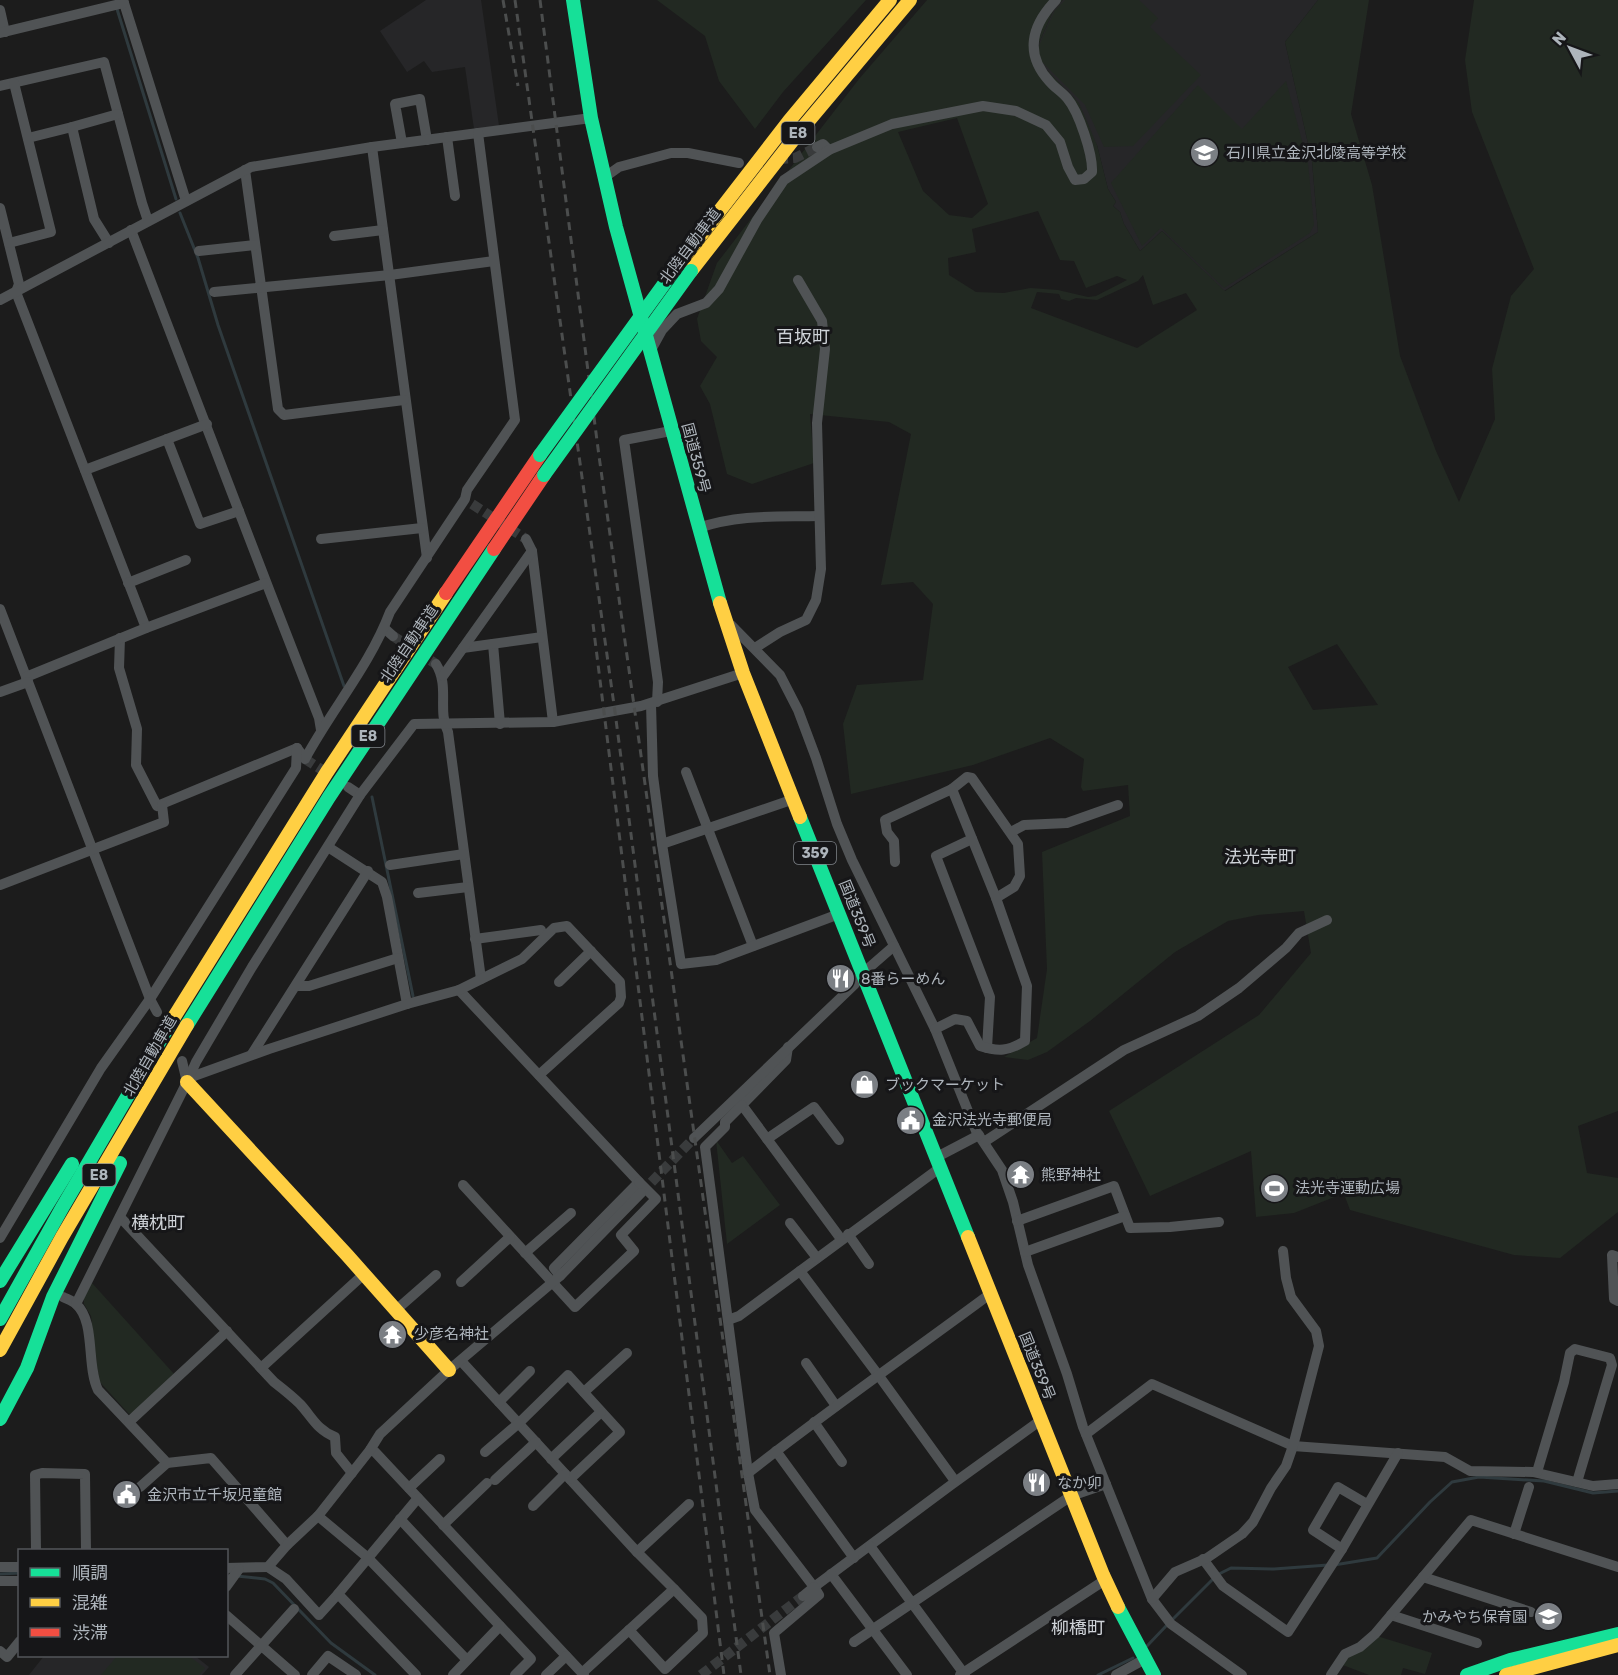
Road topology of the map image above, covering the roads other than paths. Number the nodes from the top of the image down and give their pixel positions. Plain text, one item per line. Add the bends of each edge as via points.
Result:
1 (573, 0) edge
2 (890, 0) edge
3 (910, 0) edge
4 (1056, 0) edge
5 (124, 2) edge
6 (108, 4) edge
7 (0, 10) edge
8 (2, 33) edge
9 (14, 83) junction
10 (0, 86) edge
11 (118, 114) junction
12 (591, 118) junction
13 (72, 127) junction
14 (478, 133) junction
15 (447, 137) junction
16 (28, 138) junction
17 (427, 140) junction
18 (402, 143) junction
19 (372, 147) junction
20 (817, 147) tunnel mouth
21 (829, 150) junction
22 (739, 163) dead end
23 (245, 170) junction
24 (605, 177) junction
25 (456, 196) dead end
26 (186, 201) junction
27 (0, 208) edge
28 (148, 221) junction
29 (131, 230) junction
30 (383, 230) junction
31 (334, 236) dead end
32 (9, 243) junction
33 (109, 243) junction
34 (255, 245) junction
35 (199, 251) dead end
36 (494, 261) junction
37 (390, 275) junction
38 (798, 280) dead end
39 (261, 288) junction
40 (16, 292) junction
41 (214, 292) dead end
42 (0, 300) edge
43 (651, 350) junction
44 (404, 400) junction
45 (207, 424) junction
46 (671, 431) junction
47 (167, 439) junction
48 (85, 470) junction
49 (239, 511) junction
50 (819, 516) junction
51 (422, 528) junction
52 (698, 528) junction
53 (321, 539) dead end
54 (526, 539) tunnel mouth
55 (532, 551) junction
56 (427, 558) junction
57 (186, 560) dead end
58 (128, 583) junction
59 (266, 583) junction
60 (0, 609) edge
61 (724, 619) junction
62 (146, 628) junction
63 (384, 628) junction
64 (393, 636) tunnel mouth
65 (542, 637) junction
66 (120, 638) junction
67 (493, 644) junction
68 (463, 648) junction
69 (755, 648) junction
70 (436, 664) tunnel mouth
71 (743, 673) junction
72 (443, 676) junction
73 (27, 679) junction
74 (0, 692) edge
75 (654, 703) junction
76 (553, 722) junction
77 (444, 724) junction
78 (500, 724) junction
79 (321, 730) junction
80 (297, 748) junction
81 (686, 771) dead end
82 (348, 787) dead end
83 (952, 789) junction
84 (360, 795) junction
85 (794, 799) junction
86 (162, 805) junction
87 (1118, 805) dead end
88 (707, 828) junction
89 (1011, 832) junction
90 (972, 839) junction
91 (662, 844) junction
92 (328, 848) junction
93 (92, 850) junction
94 (464, 854) junction
95 (895, 862) dead end
96 (390, 864) dead end
97 (368, 872) junction
98 (0, 885) edge
99 (468, 887) junction
100 (418, 893) dead end
101 (996, 898) junction
102 (245, 901) junction
103 (839, 914) junction
104 (1327, 920) dead end
105 (541, 930) dead end
106 (475, 939) junction
107 (753, 946) junction
108 (894, 946) junction
109 (591, 951) junction
110 (398, 958) junction
111 (863, 973) junction
112 (481, 979) junction
113 (559, 982) dead end
114 (296, 986) junction
115 (459, 990) junction
116 (150, 999) junction
117 (201, 1002) junction
118 (407, 1004) junction
119 (157, 1012) dead end
120 (935, 1029) junction
121 (788, 1047) junction
122 (987, 1048) junction
123 (250, 1057) junction
124 (182, 1061) dead end
125 (539, 1076) junction
126 (188, 1082) junction
127 (742, 1105) junction
128 (694, 1138) tunnel mouth
129 (981, 1138) junction
130 (767, 1139) junction
131 (839, 1140) dead end
132 (939, 1162) junction
133 (464, 1185) dead end
134 (640, 1188) junction
135 (571, 1213) dead end
136 (1125, 1216) junction
137 (120, 1217) junction
138 (1017, 1221) junction
139 (1219, 1222) dead end
140 (790, 1223) dead end
141 (510, 1237) junction
142 (844, 1237) junction
143 (0, 1238) edge
144 (1283, 1251) dead end
145 (1025, 1252) junction
146 (525, 1253) junction
147 (1618, 1257) edge
148 (817, 1258) junction
149 (869, 1264) dead end
150 (800, 1271) junction
151 (363, 1274) junction
152 (435, 1275) dead end
153 (556, 1279) junction
154 (0, 1281) edge
155 (461, 1282) dead end
156 (990, 1294) junction
157 (63, 1297) dead end
158 (1618, 1301) edge
159 (76, 1304) junction
160 (396, 1310) junction
161 (0, 1319) edge
162 (728, 1320) junction
163 (227, 1331) junction
164 (0, 1350) edge
165 (627, 1353) dead end
166 (462, 1362) junction
167 (806, 1364) dead end
168 (261, 1368) junction
169 (450, 1370) junction
170 (530, 1371) dead end
171 (879, 1376) junction
172 (584, 1392) junction
173 (499, 1402) junction
174 (836, 1406) junction
175 (601, 1412) junction
176 (0, 1419) edge
177 (1041, 1420) junction
178 (129, 1422) junction
179 (814, 1422) junction
180 (519, 1424) junction
181 (1086, 1434) junction
182 (536, 1442) junction
183 (1293, 1446) junction
184 (370, 1450) junction
185 (776, 1451) junction
186 (485, 1452) dead end
187 (1398, 1453) junction
188 (440, 1459) dead end
189 (551, 1459) junction
190 (167, 1462) junction
191 (842, 1462) dead end
192 (352, 1473) junction
193 (748, 1473) junction
194 (1537, 1473) junction
195 (568, 1477) junction
196 (955, 1481) junction
197 (1577, 1482) junction
198 (1106, 1484) junction
199 (1618, 1484) edge
200 (140, 1487) dead end
201 (1529, 1487) dead end
202 (409, 1488) junction
203 (1071, 1496) junction
204 (418, 1498) junction
205 (689, 1504) dead end
206 (1366, 1504) junction
207 (533, 1506) dead end
208 (318, 1515) junction
209 (400, 1519) junction
210 (443, 1525) junction
211 (1514, 1534) junction
212 (287, 1545) junction
213 (870, 1546) junction
214 (36, 1549) edge
215 (86, 1549) edge
216 (1342, 1549) junction
217 (637, 1552) junction
218 (368, 1557) junction
219 (854, 1558) junction
220 (1203, 1559) junction
221 (268, 1566) junction
222 (0, 1567) edge
223 (18, 1567) edge
224 (1618, 1567) edge
225 (831, 1574) junction
226 (232, 1575) edge
227 (1423, 1577) junction
228 (1105, 1580) junction
229 (0, 1581) edge
230 (18, 1581) edge
231 (814, 1587) junction
232 (674, 1589) junction
233 (338, 1594) junction
234 (803, 1596) tunnel mouth
235 (1152, 1599) junction
236 (912, 1602) junction
237 (294, 1609) dead end
238 (1531, 1612) dead end
239 (1391, 1615) junction
240 (228, 1617) edge
241 (500, 1626) junction
242 (872, 1629) junction
243 (629, 1630) junction
244 (1618, 1634) edge
245 (854, 1642) dead end
246 (1477, 1643) dead end
247 (18, 1644) edge
248 (261, 1646) junction
249 (1618, 1646) edge
250 (0, 1651) edge
251 (1554, 1655) junction
252 (566, 1656) junction
253 (467, 1659) junction
254 (1145, 1659) junction
255 (1496, 1670) edge
256 (583, 1674) edge
257 (963, 1674) edge
258 (235, 1675) edge
259 (295, 1675) edge
260 (312, 1675) edge
261 (356, 1675) edge
262 (416, 1675) edge
263 (453, 1675) edge
264 (515, 1675) edge
265 (546, 1675) edge
266 (781, 1675) edge
267 (907, 1675) edge
268 (1116, 1675) edge
269 (1154, 1675) edge
270 (1242, 1675) edge
271 (1331, 1675) edge
272 (1467, 1675) edge
273 (1506, 1675) edge

1 - 12 main road, 国道359号 / 359
2 - 102 main road, 北陸自動車道 / E8, bridge via 796,112 680,262 540,455 396,666
3 - 117 main road, 北陸自動車道 / E8, bridge via 800,131 692,271 544,475 358,751
4 - 21 street via 1035,33 1033,55 1049,82 1069,99 1078,118 1092,161 1092,172 1084,179 1075,180 1060,142 1046,125 1016,111 983,106 892,124
5 - 6 street
5 - 26 street
6 - 8 street
7 - 8 street
9 - 10 street
9 - 11 street via 104,62
9 - 16 street
11 - 13 street
11 - 28 street
12 - 14 street
12 - 24 main road, 国道359号 / 359
13 - 16 street
13 - 33 street via 94,219
14 - 15 street
14 - 36 street
15 - 17 street
15 - 25 street
16 - 32 street via 51,232
17 - 18 street
17 - 18 street via 420,99 394,104
18 - 19 street
19 - 23 street
19 - 30 street
20 - 21 street via 824,144
21 - 43 street via 784,180 719,289 706,303 677,314
22 - 24 street via 670,153 619,167
23 - 26 street
23 - 34 street
24 - 43 main road, 国道359号 / 359
26 - 28 street
27 - 32 street
28 - 29 street
29 - 33 street
29 - 45 street
30 - 31 street
30 - 37 street
32 - 40 street via 19,284
33 - 40 street
34 - 35 street
34 - 39 street
36 - 37 street
36 - 56 street via 516,420 467,490 468,501
37 - 39 street
37 - 44 street
38 - 50 street via 822,321 825,349 817,423
39 - 41 street
39 - 44 street via 278,409 284,415
40 - 42 street
40 - 48 street
43 - 46 main road, 国道359号 / 359
44 - 51 street
45 - 47 street
45 - 49 street
46 - 52 main road, 国道359号 / 359
46 - 75 street via 624,440 658,682
47 - 48 street
47 - 49 street via 200,524
48 - 58 street
49 - 59 street
50 - 52 street via 745,517
50 - 69 street via 821,569 816,600 806,620
51 - 53 street
51 - 56 street
52 - 61 main road, 国道359号 / 359
54 - 55 street
55 - 65 street
55 - 68 street
56 - 63 street via 390,612
57 - 58 street
58 - 62 street
59 - 62 street
59 - 79 street
60 - 73 street
61 - 69 street
61 - 71 main road, 国道359号 / 359
62 - 66 street
63 - 64 street
63 - 79 street
65 - 67 street
65 - 76 street
66 - 73 street
66 - 86 street via 119,668 137,729 136,765 157,806
67 - 68 street
67 - 78 street
68 - 72 street
69 - 108 street via 780,675 798,710 837,824
70 - 72 street
71 - 75 street
71 - 85 main road, 国道359号 / 359
72 - 77 street
73 - 74 street
73 - 93 street
75 - 76 street
75 - 91 street via 652,776
76 - 78 street
77 - 78 street
77 - 84 street via 414,724
77 - 94 street
79 - 80 street via 305,759
80 - 86 street
80 - 116 street via 296,768
81 - 88 street
82 - 84 street
83 - 89 street via 967,777 972,778
83 - 90 street
83 - 95 street via 885,820 894,841
84 - 92 street
85 - 88 street
85 - 103 main road, 国道359号 / 359
86 - 93 street via 164,822
87 - 89 street via 1067,823 1024,825
88 - 91 street
88 - 107 street
89 - 101 street via 1018,844 1020,876 1014,887
90 - 101 street
90 - 122 street via 936,856 990,997
91 - 107 street via 681,964 716,960
92 - 97 street
92 - 126 street via 252,967
93 - 98 street
93 - 116 street
94 - 96 street
94 - 99 street
97 - 110 street via 382,882
97 - 114 street
99 - 100 street
99 - 106 street
101 - 122 street via 1027,986 1025,1041 1011,1049
102 - 154 main road
102 - 161 main road, 北陸自動車道 / E8
103 - 107 street
103 - 111 main road, 国道359号 / 359
104 - 129 street via 1299,933 1239,988 1198,1016 1124,1050
105 - 106 street
106 - 112 street
108 - 111 street
108 - 120 street
109 - 112 street via 567,926 554,928 522,959
109 - 113 street
109 - 125 street via 620,982 619,1003
110 - 114 street via 309,986
110 - 118 street
111 - 121 street
111 - 132 main road, 国道359号 / 359
112 - 115 street
114 - 123 street
115 - 118 street
115 - 125 street
116 - 119 street
116 - 143 street via 101,1068
117 - 164 main road, 北陸自動車道 / E8
117 - 176 main road via 53,1297 27,1368
118 - 123 street
120 - 122 street via 954,1019 967,1021 980,1046
120 - 129 street
121 - 127 street via 786,1060
121 - 128 street
123 - 126 street via 194,1076
124 - 126 street
125 - 134 street
126 - 137 street
126 - 151 main road
127 - 130 street
127 - 162 street via 705,1147
129 - 132 street
129 - 138 street via 1002,1170
130 - 131 street via 814,1107
130 - 142 street
132 - 142 street
132 - 156 main road, 国道359号 / 359
133 - 141 street
134 - 153 street
134 - 153 street via 656,1199 621,1235 634,1251 574,1307
135 - 146 street
136 - 138 street via 1114,1186
136 - 139 street via 1130,1228
136 - 145 street
137 - 159 street
137 - 163 street
138 - 145 street
140 - 148 street
141 - 146 street
141 - 155 street
142 - 148 street
142 - 149 street
144 - 183 street via 1291,1297 1316,1331 1318,1346
145 - 181 street
146 - 153 street
147 - 158 street via 1612,1255 1614,1299
148 - 150 street
150 - 162 street
150 - 171 street
151 - 160 main road
151 - 168 street
152 - 160 street
153 - 166 street
156 - 171 street
156 - 177 main road, 国道359号 / 359
157 - 159 street
159 - 178 street via 87,1322 92,1378 98,1390
160 - 169 main road
162 - 193 street
163 - 168 street
163 - 178 street
165 - 172 street
166 - 169 street
166 - 173 street
167 - 174 street
168 - 192 street via 300,1404 312,1421 335,1437 336,1453
169 - 184 street via 380,1434
170 - 173 street
171 - 174 street
171 - 196 street
172 - 175 street
172 - 180 street via 568,1375
173 - 180 street
174 - 179 street
175 - 189 street
175 - 195 street via 620,1432
177 - 196 street
177 - 203 main road, 国道359号 / 359
178 - 190 street
179 - 185 street
179 - 191 street
180 - 182 street
180 - 186 street
181 - 183 street via 1152,1384
181 - 198 street
182 - 189 street
182 - 210 street
183 - 187 street
183 - 220 street via 1286,1466 1253,1522 1242,1534
184 - 192 street
184 - 202 street
185 - 193 street
185 - 219 street
187 - 194 street via 1445,1457 1470,1471
187 - 206 street
188 - 202 street
189 - 195 street
190 - 200 street
190 - 212 street via 211,1458
192 - 208 street
193 - 231 street via 755,1510
194 - 197 street
194 - 197 street via 1570,1353 1575,1349 1610,1358 1612,1365
195 - 207 street
195 - 217 street
196 - 213 street
197 - 199 street via 1593,1486
198 - 203 street
198 - 235 street
201 - 211 street
202 - 204 street
203 - 228 main road, 国道359号 / 359
203 - 236 street
204 - 209 street
204 - 210 street
205 - 217 street
206 - 216 street
206 - 216 street via 1338,1487 1313,1530
208 - 212 street
208 - 218 street
209 - 218 street
209 - 241 street
210 - 252 street
211 - 224 street
211 - 227 street via 1471,1520
212 - 221 street
213 - 219 street
213 - 236 street
214 - 215 street via 35,1475 42,1473 85,1474
216 - 220 street via 1288,1632 1223,1586
217 - 232 street
218 - 233 street
218 - 253 street
219 - 225 street
220 - 235 street via 1175,1572
221 - 226 street
221 - 233 street via 286,1579 319,1615
222 - 223 street
225 - 231 street
225 - 242 street
227 - 238 street
227 - 239 street
228 - 254 main road, 国道359号 / 359
228 - 257 street
229 - 230 street
231 - 234 street
231 - 266 street via 819,1595 774,1633
232 - 243 street
232 - 243 street via 702,1618 704,1633 665,1669
233 - 262 street
235 - 270 street via 1169,1622
236 - 242 street
236 - 257 street
237 - 248 street
239 - 246 street
239 - 271 street via 1360,1647 1345,1654
240 - 248 street
241 - 253 street
241 - 264 street via 531,1659
242 - 245 street
242 - 267 street
243 - 256 street
244 - 251 main road
247 - 250 street via 8,1657
248 - 258 street
248 - 259 street
249 - 251 main road
251 - 255 main road
251 - 273 main road
252 - 256 street
252 - 265 street
253 - 263 street
254 - 268 street
254 - 269 main road, 国道359号 / 359
255 - 272 main road
260 - 261 street via 328,1656

